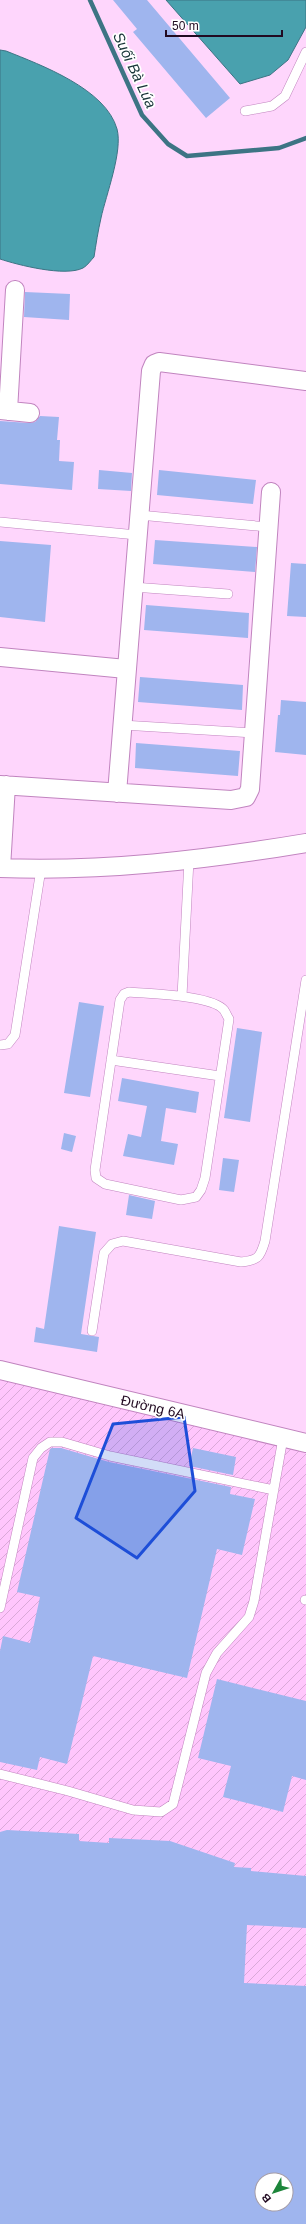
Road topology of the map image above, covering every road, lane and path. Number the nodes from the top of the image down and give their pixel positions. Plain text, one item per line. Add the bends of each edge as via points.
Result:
1 (306, 52) edge
2 (245, 111) dead end
3 (15, 290) dead end
4 (306, 381) edge
5 (4, 410) edge
6 (30, 413) dead end
7 (270, 492) dead end
8 (139, 515) junction
9 (0, 522) edge
10 (268, 527) junction
11 (137, 535) junction
12 (133, 587) junction
13 (228, 594) dead end
14 (0, 657) edge
15 (126, 669) junction
16 (122, 725) junction
17 (254, 734) junction
18 (3, 785) edge
19 (117, 793) junction
20 (306, 843) edge
21 (189, 860) junction
22 (1, 868) edge
23 (41, 869) junction
24 (306, 980) edge
25 (182, 996) junction
26 (0, 1045) edge
27 (111, 1060) junction
28 (220, 1076) junction
29 (92, 1331) dead end
30 (0, 1370) edge
31 (283, 1438) junction
32 (306, 1443) edge
33 (274, 1490) junction
34 (0, 1608) edge
35 (0, 1774) edge

1 - 2 lane via 285,96 272,106
3 - 5 street
4 - 8 street via 159,362 154,364 151,371
5 - 6 street
7 - 10 street
8 - 10 lane
8 - 11 street
9 - 11 lane
10 - 17 street
11 - 12 street
12 - 13 lane
12 - 15 street
14 - 15 street
15 - 16 street
16 - 17 lane
16 - 19 street
17 - 19 street via 250,789 246,797 232,800
18 - 19 street
18 - 22 street
20 - 21 street
21 - 23 street
21 - 25 lane
22 - 23 street
23 - 26 lane via 15,1035 8,1044
24 - 29 lane via 261,1254 254,1261 241,1262 122,1241 112,1244 104,1253
25 - 27 lane via 129,992 124,994 120,1000
25 - 28 lane via 215,1004 224,1010 229,1019
27 - 28 lane
27 - 28 lane via 95,1170 96,1178 105,1184 180,1200 196,1196 201,1190
30 - 31 street, Đường 6A
31 - 32 street, Đường 6A
31 - 33 lane
33 - 34 lane via 118,1458 62,1442 50,1442 40,1448 33,1458
33 - 35 lane via 249,1617 217,1653 206,1673 173,1804 161,1812 132,1810 68,1790

